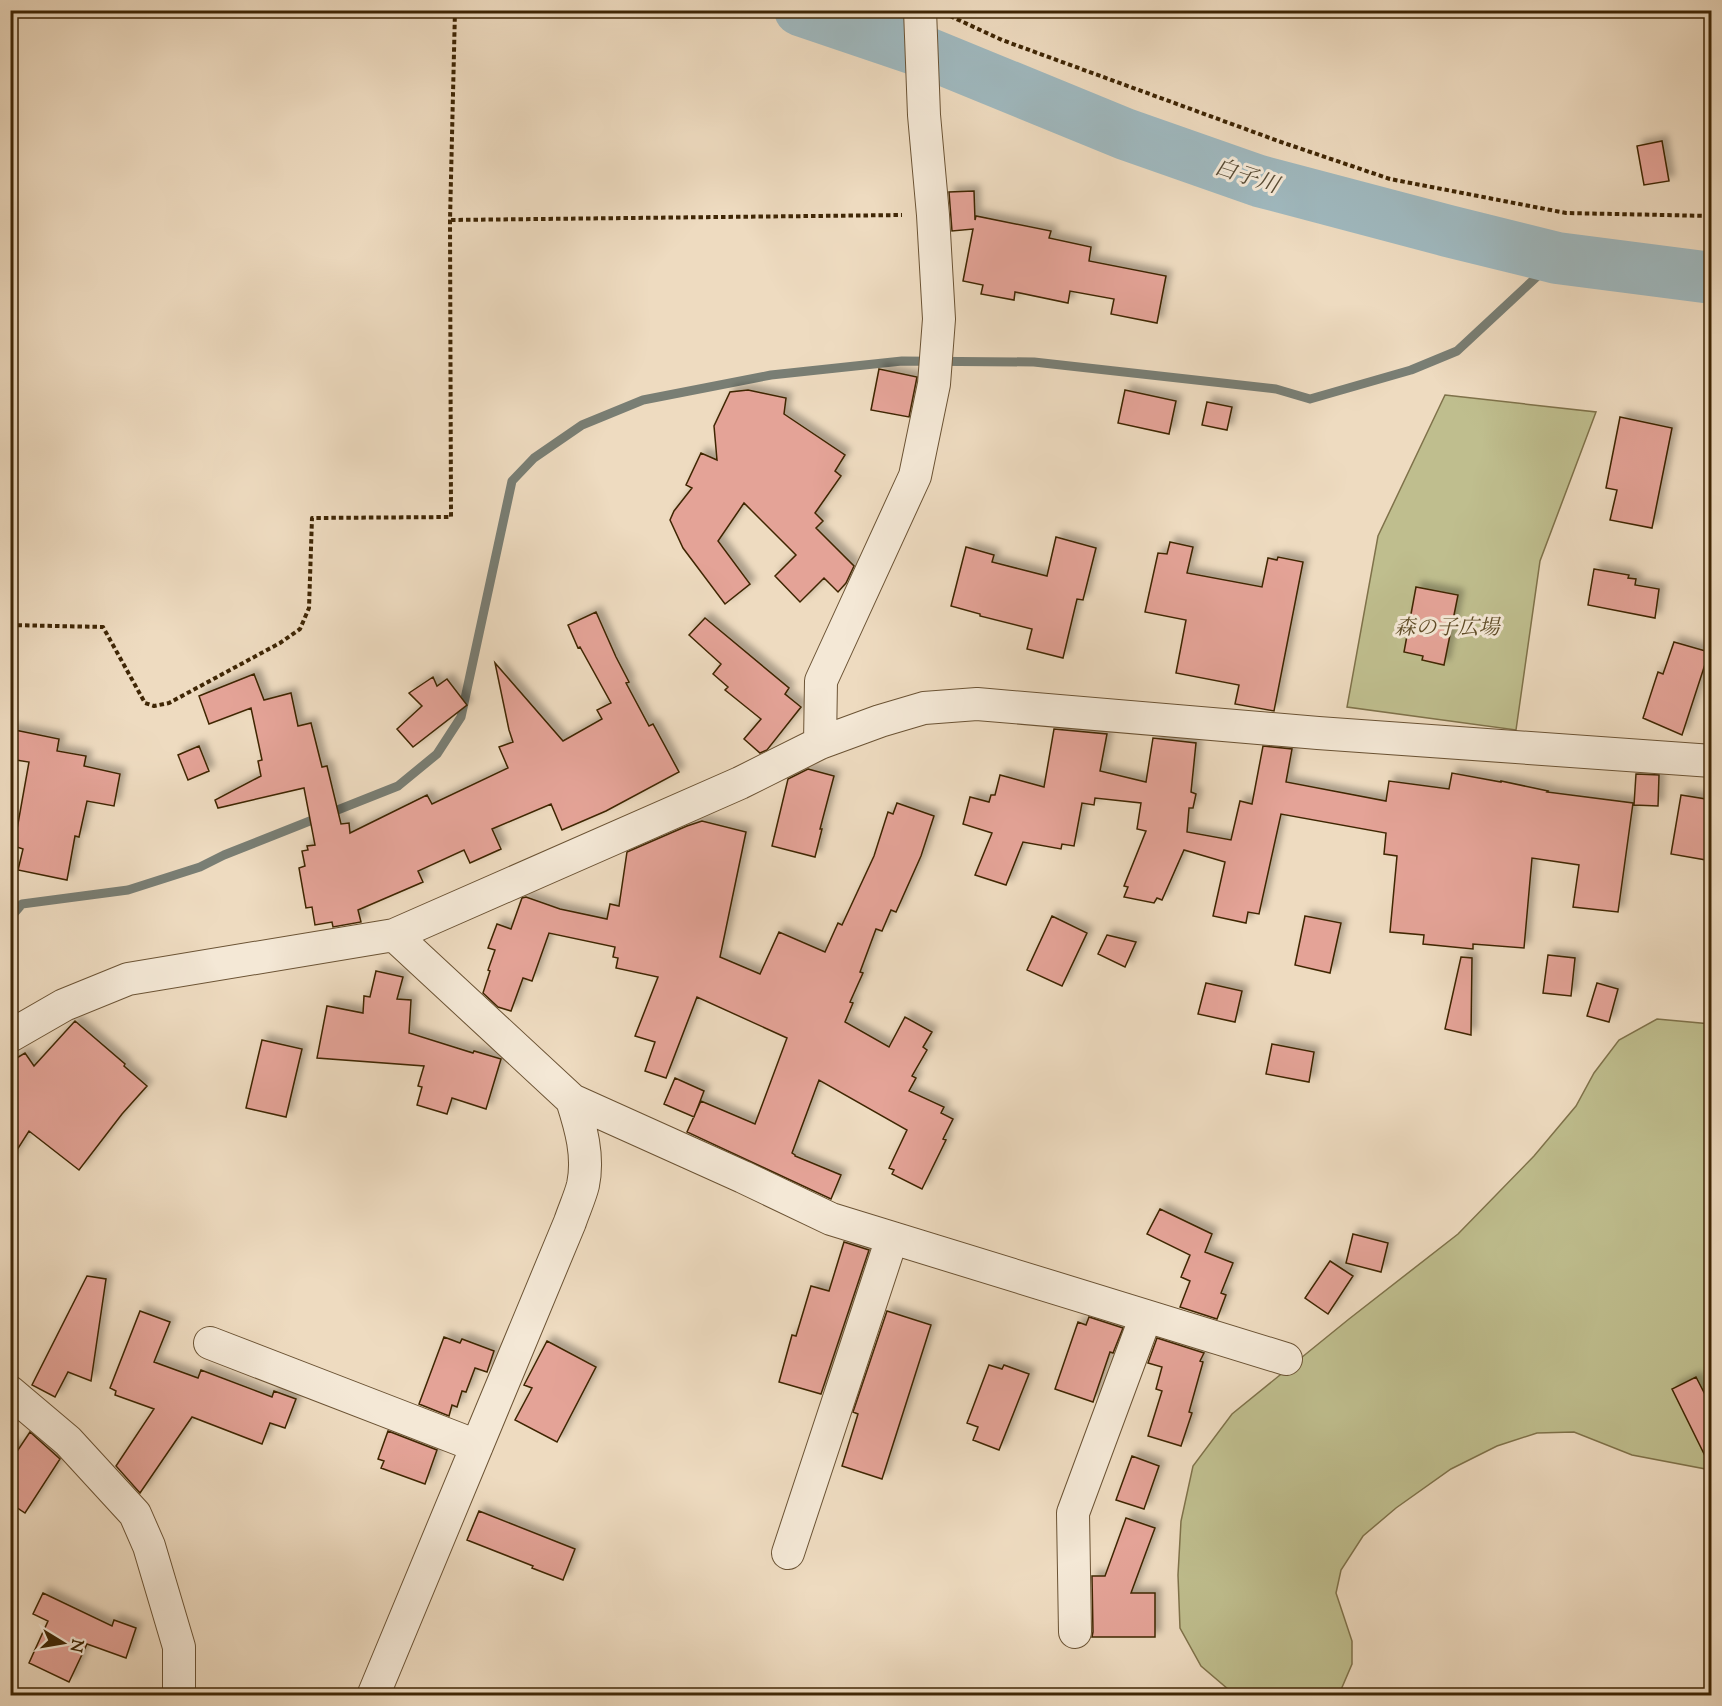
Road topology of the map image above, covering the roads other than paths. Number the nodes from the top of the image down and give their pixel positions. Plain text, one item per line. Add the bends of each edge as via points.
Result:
1 (930, 13) edge
2 (820, 743) junction
3 (1712, 761) edge
4 (394, 935) junction
5 (10, 1036) edge
6 (572, 1101) junction
7 (892, 1238) junction
8 (1146, 1316) junction
9 (210, 1343) dead end
10 (1286, 1359) dead end
11 (10, 1392) edge
12 (477, 1446) junction
13 (788, 1553) dead end
14 (1075, 1632) dead end
15 (179, 1695) edge
16 (373, 1695) edge

1 - 2 street via 924,115 939,319 934,384 915,476 821,681
2 - 3 street via 924,708 977,704
2 - 4 street via 740,783
4 - 5 street via 128,979 64,1005
4 - 6 street
6 - 7 street via 831,1219
6 - 12 street via 582,1130 583,1186
7 - 8 street
7 - 13 street
8 - 10 street
8 - 14 street via 1073,1513
9 - 12 street
11 - 15 street via 68,1441 135,1514 149,1546 179,1647
12 - 16 street

